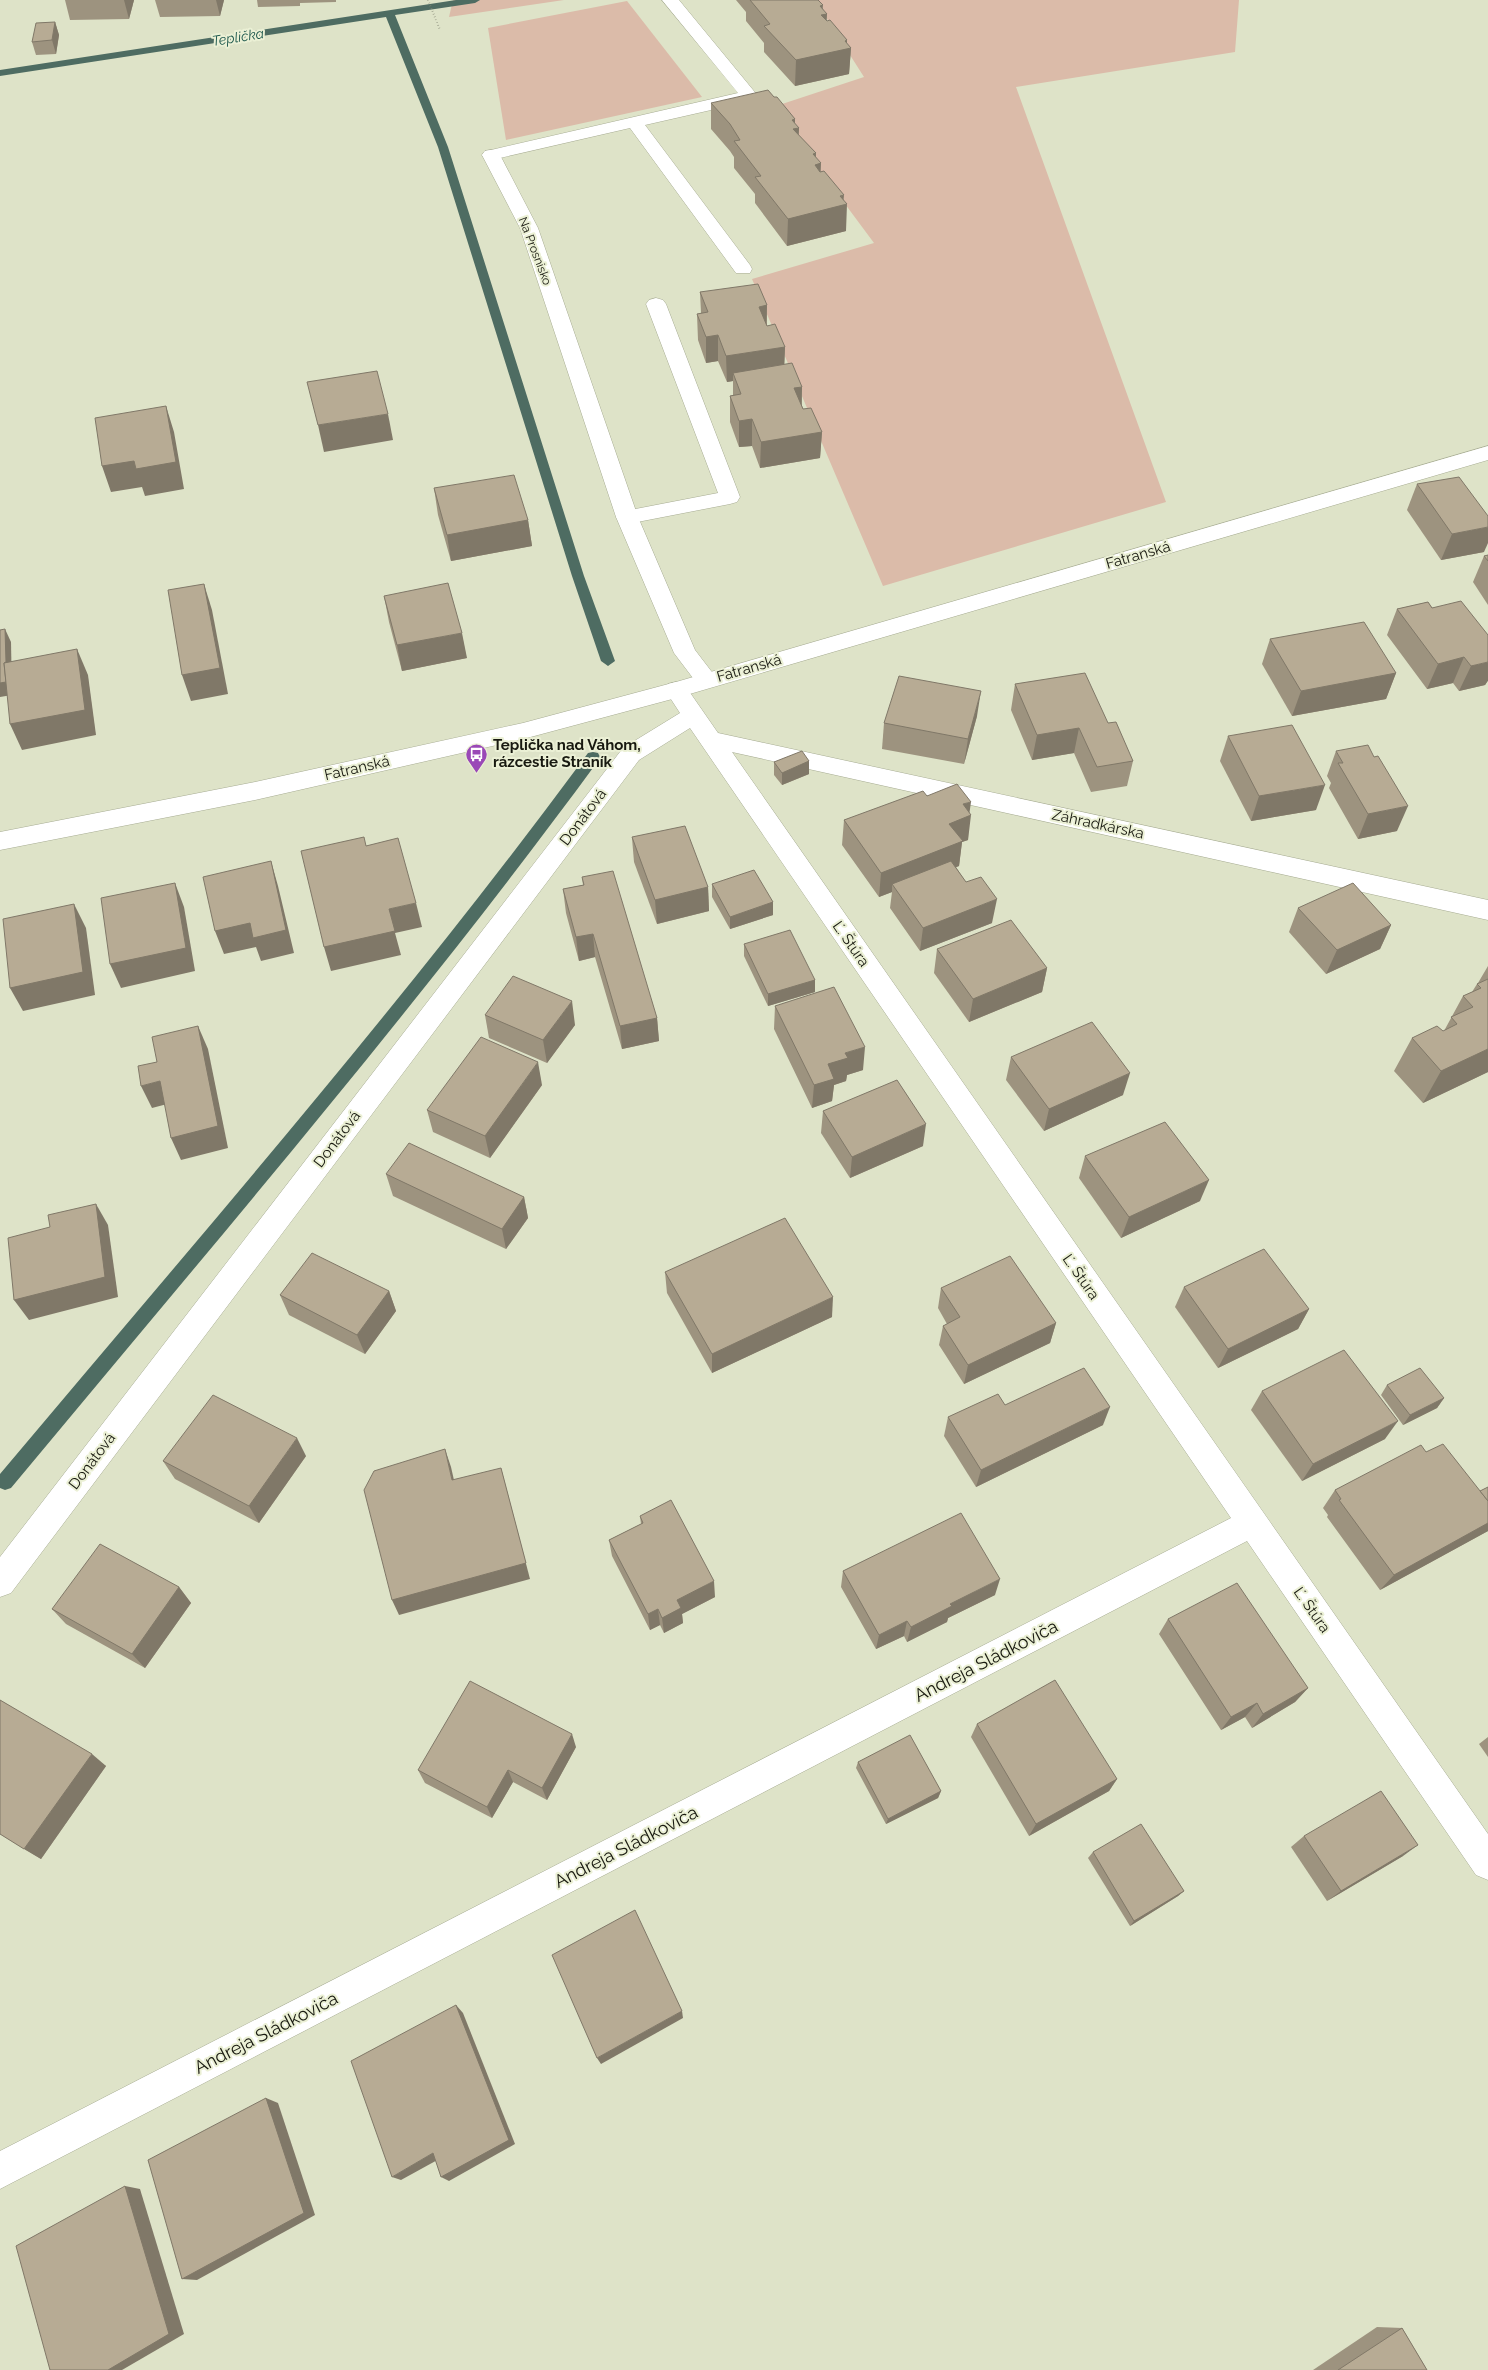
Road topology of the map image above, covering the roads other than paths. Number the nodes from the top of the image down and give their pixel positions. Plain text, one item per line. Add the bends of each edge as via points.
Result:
1 (670, 0) edge
2 (634, 122) junction
3 (743, 269) dead end
4 (656, 304) dead end
5 (1488, 453) edge
6 (627, 517) junction
7 (707, 680) junction
8 (676, 690) junction
9 (693, 716) junction
10 (709, 739) junction
11 (0, 841) edge
12 (1488, 910) edge
13 (1252, 1523) junction
14 (0, 1582) edge
15 (1488, 1863) edge
16 (0, 2171) edge

1 - 2 street, Na Prosnisko via 749,96
2 - 3 street
2 - 6 street, Na Prosnisko via 491,155 529,228
4 - 6 street via 730,497
5 - 7 street, Fatranská
6 - 7 street, Na Prosnisko via 685,652
7 - 8 street, Fatranská
8 - 9 street, Ľ. Štúra
8 - 11 street, Fatranská via 523,732 255,791
9 - 10 street, Ľ. Štúra
9 - 14 street, Donátová via 631,754
10 - 12 street, Záhradkárska
10 - 13 street, Ľ. Štúra
13 - 15 street, Ľ. Štúra
13 - 16 street, Andreja Sládkoviča

